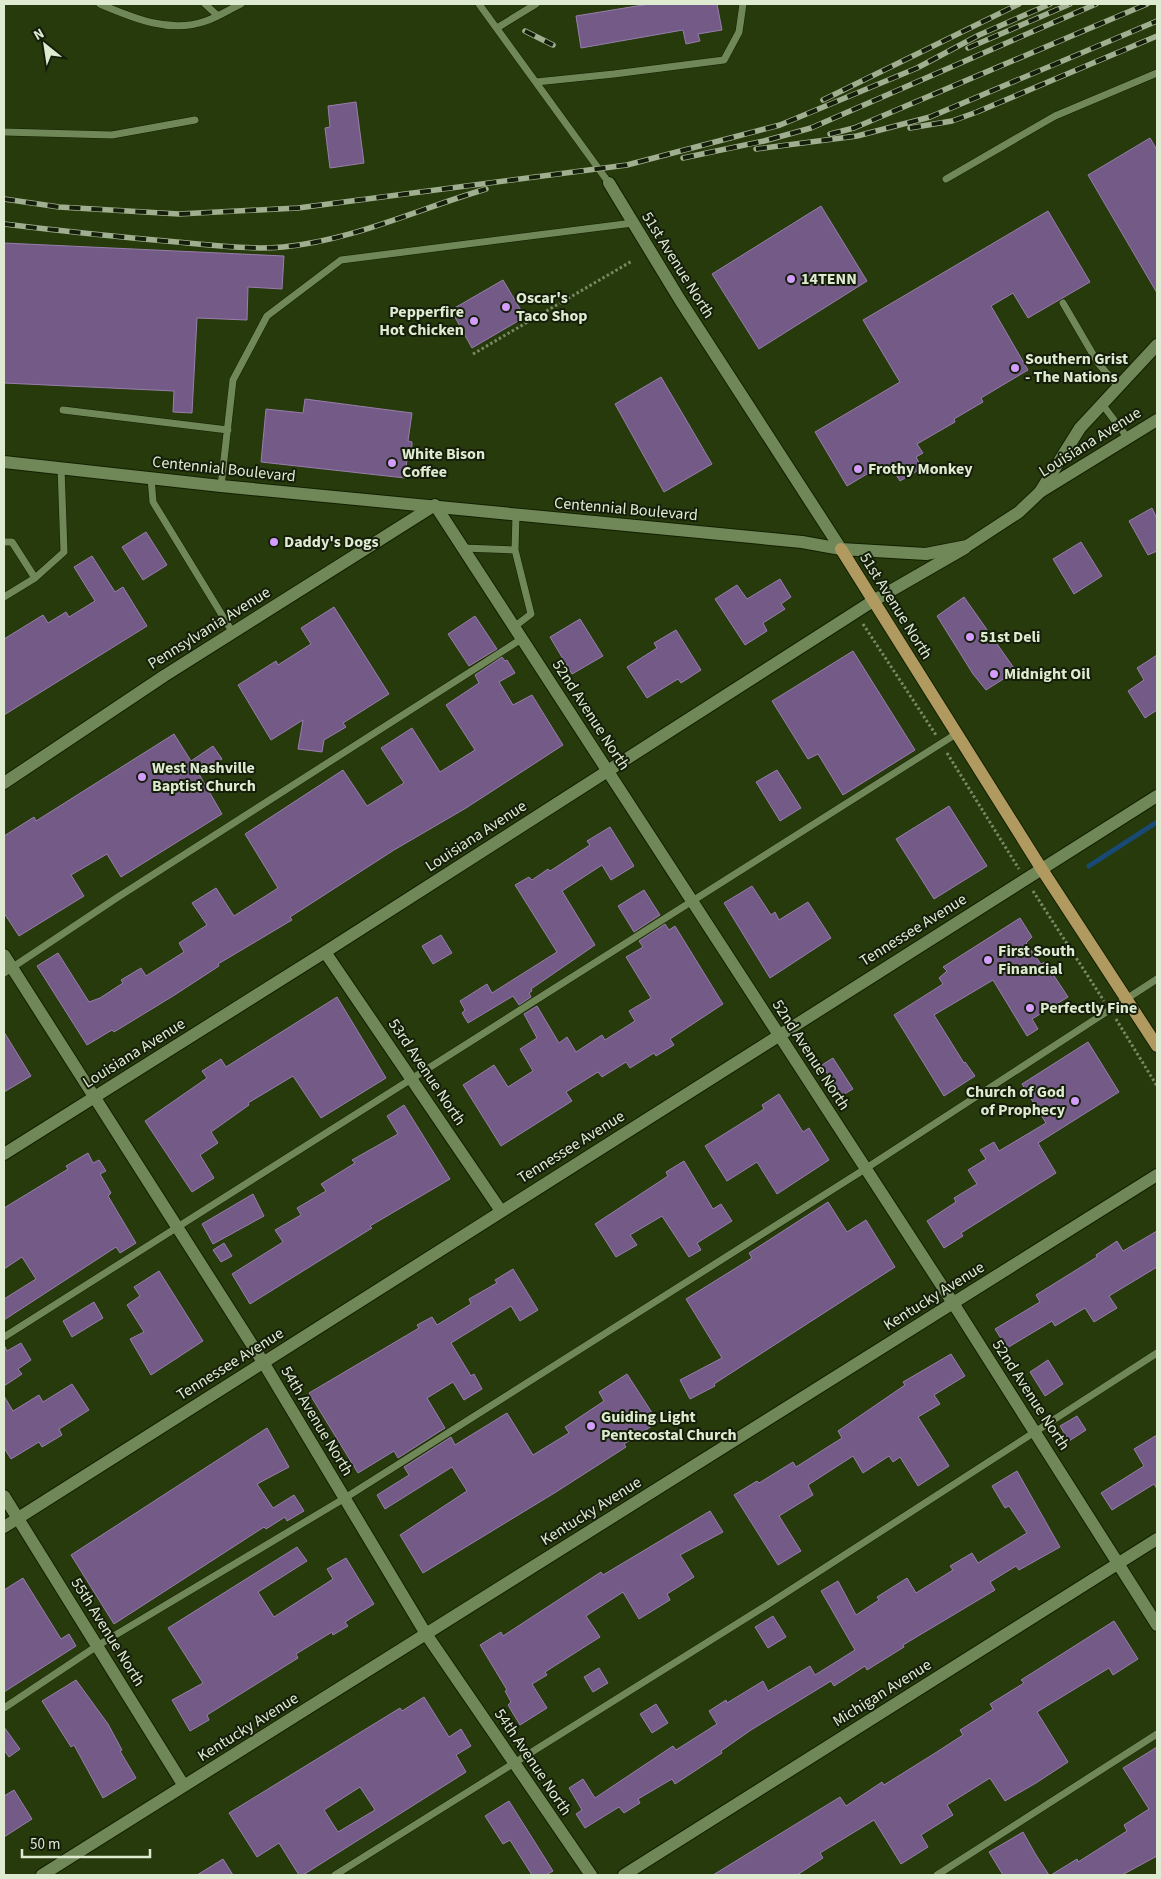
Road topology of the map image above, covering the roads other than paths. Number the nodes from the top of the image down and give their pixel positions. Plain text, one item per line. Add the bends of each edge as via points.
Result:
1 (100, 4) edge
2 (206, 4) edge
3 (241, 4) edge
4 (479, 4) edge
5 (536, 4) edge
6 (743, 4) edge
7 (218, 16) junction
8 (497, 28) junction
9 (1157, 73) edge
10 (536, 82) junction
11 (195, 120) dead end
12 (4, 132) edge
13 (946, 178) dead end
14 (608, 183) joint
15 (633, 223) junction
16 (1063, 303) dead end
17 (1157, 345) edge
18 (1118, 386) junction
19 (1102, 404) junction
20 (63, 410) dead end
21 (1157, 420) edge
22 (228, 430) junction
23 (1127, 437) junction
24 (4, 462) edge
25 (62, 467) junction
26 (151, 478) junction
27 (221, 486) junction
28 (1040, 492) junction
29 (435, 505) junction
30 (516, 515) junction
31 (4, 542) edge
32 (967, 546) junction
33 (463, 548) junction
34 (516, 550) junction
35 (841, 550) junction
36 (35, 578) junction
37 (4, 598) edge
38 (873, 601) junction
39 (514, 627) junction
40 (233, 633) junction
41 (523, 638) junction
42 (956, 734) junction
43 (608, 771) junction
44 (4, 783) edge
45 (1157, 796) edge
46 (1041, 868) junction
47 (692, 901) junction
48 (325, 952) junction
49 (4, 955) edge
50 (8, 971) edge
51 (1157, 979) edge
52 (1128, 998) junction
53 (778, 1035) junction
54 (1157, 1046) edge
55 (411, 1079) junction
56 (94, 1097) junction
57 (4, 1154) edge
58 (865, 1169) junction
59 (1157, 1175) edge
60 (501, 1211) junction
61 (178, 1227) junction
62 (952, 1303) junction
63 (4, 1337) edge
64 (1157, 1353) edge
65 (263, 1362) junction
66 (1035, 1431) junction
67 (4, 1496) edge
68 (345, 1498) junction
69 (18, 1518) junction
70 (4, 1527) edge
71 (1157, 1539) edge
72 (1119, 1564) junction
73 (1157, 1625) edge
74 (426, 1634) junction
75 (97, 1646) junction
76 (4, 1708) edge
77 (1157, 1734) edge
78 (514, 1762) junction
79 (184, 1786) junction
80 (42, 1875) edge
81 (335, 1875) edge
82 (591, 1875) edge
83 (624, 1875) edge
84 (937, 1875) edge

1 - 7 lane via 139,21 177,26 206,22
2 - 7 lane
3 - 7 lane
4 - 8 lane
5 - 8 lane
6 - 10 lane via 739,32 724,60
8 - 10 lane
9 - 13 lane via 1055,116
10 - 14 lane
11 - 12 lane via 112,134
14 - 15 street, 51st Avenue North
15 - 22 lane via 341,260 266,316 233,380
15 - 35 street, 51st Avenue North
16 - 18 lane via 1098,363
17 - 18 street, Centennial Boulevard
18 - 19 street, Centennial Boulevard
19 - 23 lane
19 - 28 street, Centennial Boulevard via 1080,428
20 - 22 lane
21 - 23 street, Louisiana Avenue
22 - 27 lane
23 - 28 street, Louisiana Avenue
24 - 25 street, Centennial Boulevard
25 - 26 street, Centennial Boulevard
25 - 36 lane via 64,552
26 - 27 street, Centennial Boulevard
26 - 40 lane via 153,502
27 - 29 street, Centennial Boulevard
28 - 32 street, Centennial Boulevard via 1019,512
29 - 30 street, Centennial Boulevard
29 - 33 street, 52nd Avenue North
29 - 40 street, Pennsylvania Avenue
30 - 34 lane
30 - 35 street, Centennial Boulevard via 802,542
31 - 36 lane via 12,542
32 - 35 street, Centennial Boulevard via 926,554
32 - 38 street, Louisiana Avenue
33 - 34 lane
33 - 39 street, 52nd Avenue North
34 - 39 lane via 532,614
35 - 38 main road, 51st Avenue North
36 - 37 lane
38 - 42 main road, 51st Avenue North
38 - 43 street, Louisiana Avenue
39 - 41 street, 52nd Avenue North
40 - 44 street, Pennsylvania Avenue
41 - 43 street, 52nd Avenue North
41 - 50 lane
42 - 46 main road, 51st Avenue North
42 - 47 lane
43 - 47 street, 52nd Avenue North
43 - 48 street, Louisiana Avenue
45 - 46 street, Tennessee Avenue
46 - 52 main road, 51st Avenue North
46 - 53 street, Tennessee Avenue
47 - 53 street, 52nd Avenue North
47 - 55 lane
48 - 55 street, 53rd Avenue North
48 - 56 street, Louisiana Avenue
49 - 50 street, 54th Avenue North
50 - 56 street, 54th Avenue North
51 - 52 lane
52 - 54 main road, 51st Avenue North
52 - 58 lane
53 - 58 street, 52nd Avenue North
53 - 60 street, Tennessee Avenue
55 - 60 street, 53rd Avenue North
55 - 61 lane
56 - 57 street, Louisiana Avenue
56 - 61 street, 54th Avenue North
58 - 62 street, 52nd Avenue North
58 - 68 lane
59 - 62 street, Kentucky Avenue
60 - 65 street, Tennessee Avenue
61 - 63 lane
61 - 65 street, 54th Avenue North
62 - 66 street, 52nd Avenue North
62 - 74 street, Kentucky Avenue
64 - 66 lane
65 - 68 street, 54th Avenue North
65 - 69 street, Tennessee Avenue
66 - 72 street, 52nd Avenue North
66 - 78 lane via 767,1605
67 - 69 street, 55th Avenue North
68 - 74 street, 54th Avenue North
68 - 75 lane
69 - 70 street, Tennessee Avenue
69 - 75 street, 55th Avenue North
71 - 72 street, Michigan Avenue
72 - 73 street, 52nd Avenue North
72 - 83 street, Michigan Avenue
74 - 78 street, 54th Avenue North
74 - 79 street, Kentucky Avenue
75 - 76 lane
75 - 79 street, 55th Avenue North
77 - 84 lane
78 - 81 lane
78 - 82 street, 54th Avenue North
79 - 80 street, Kentucky Avenue

